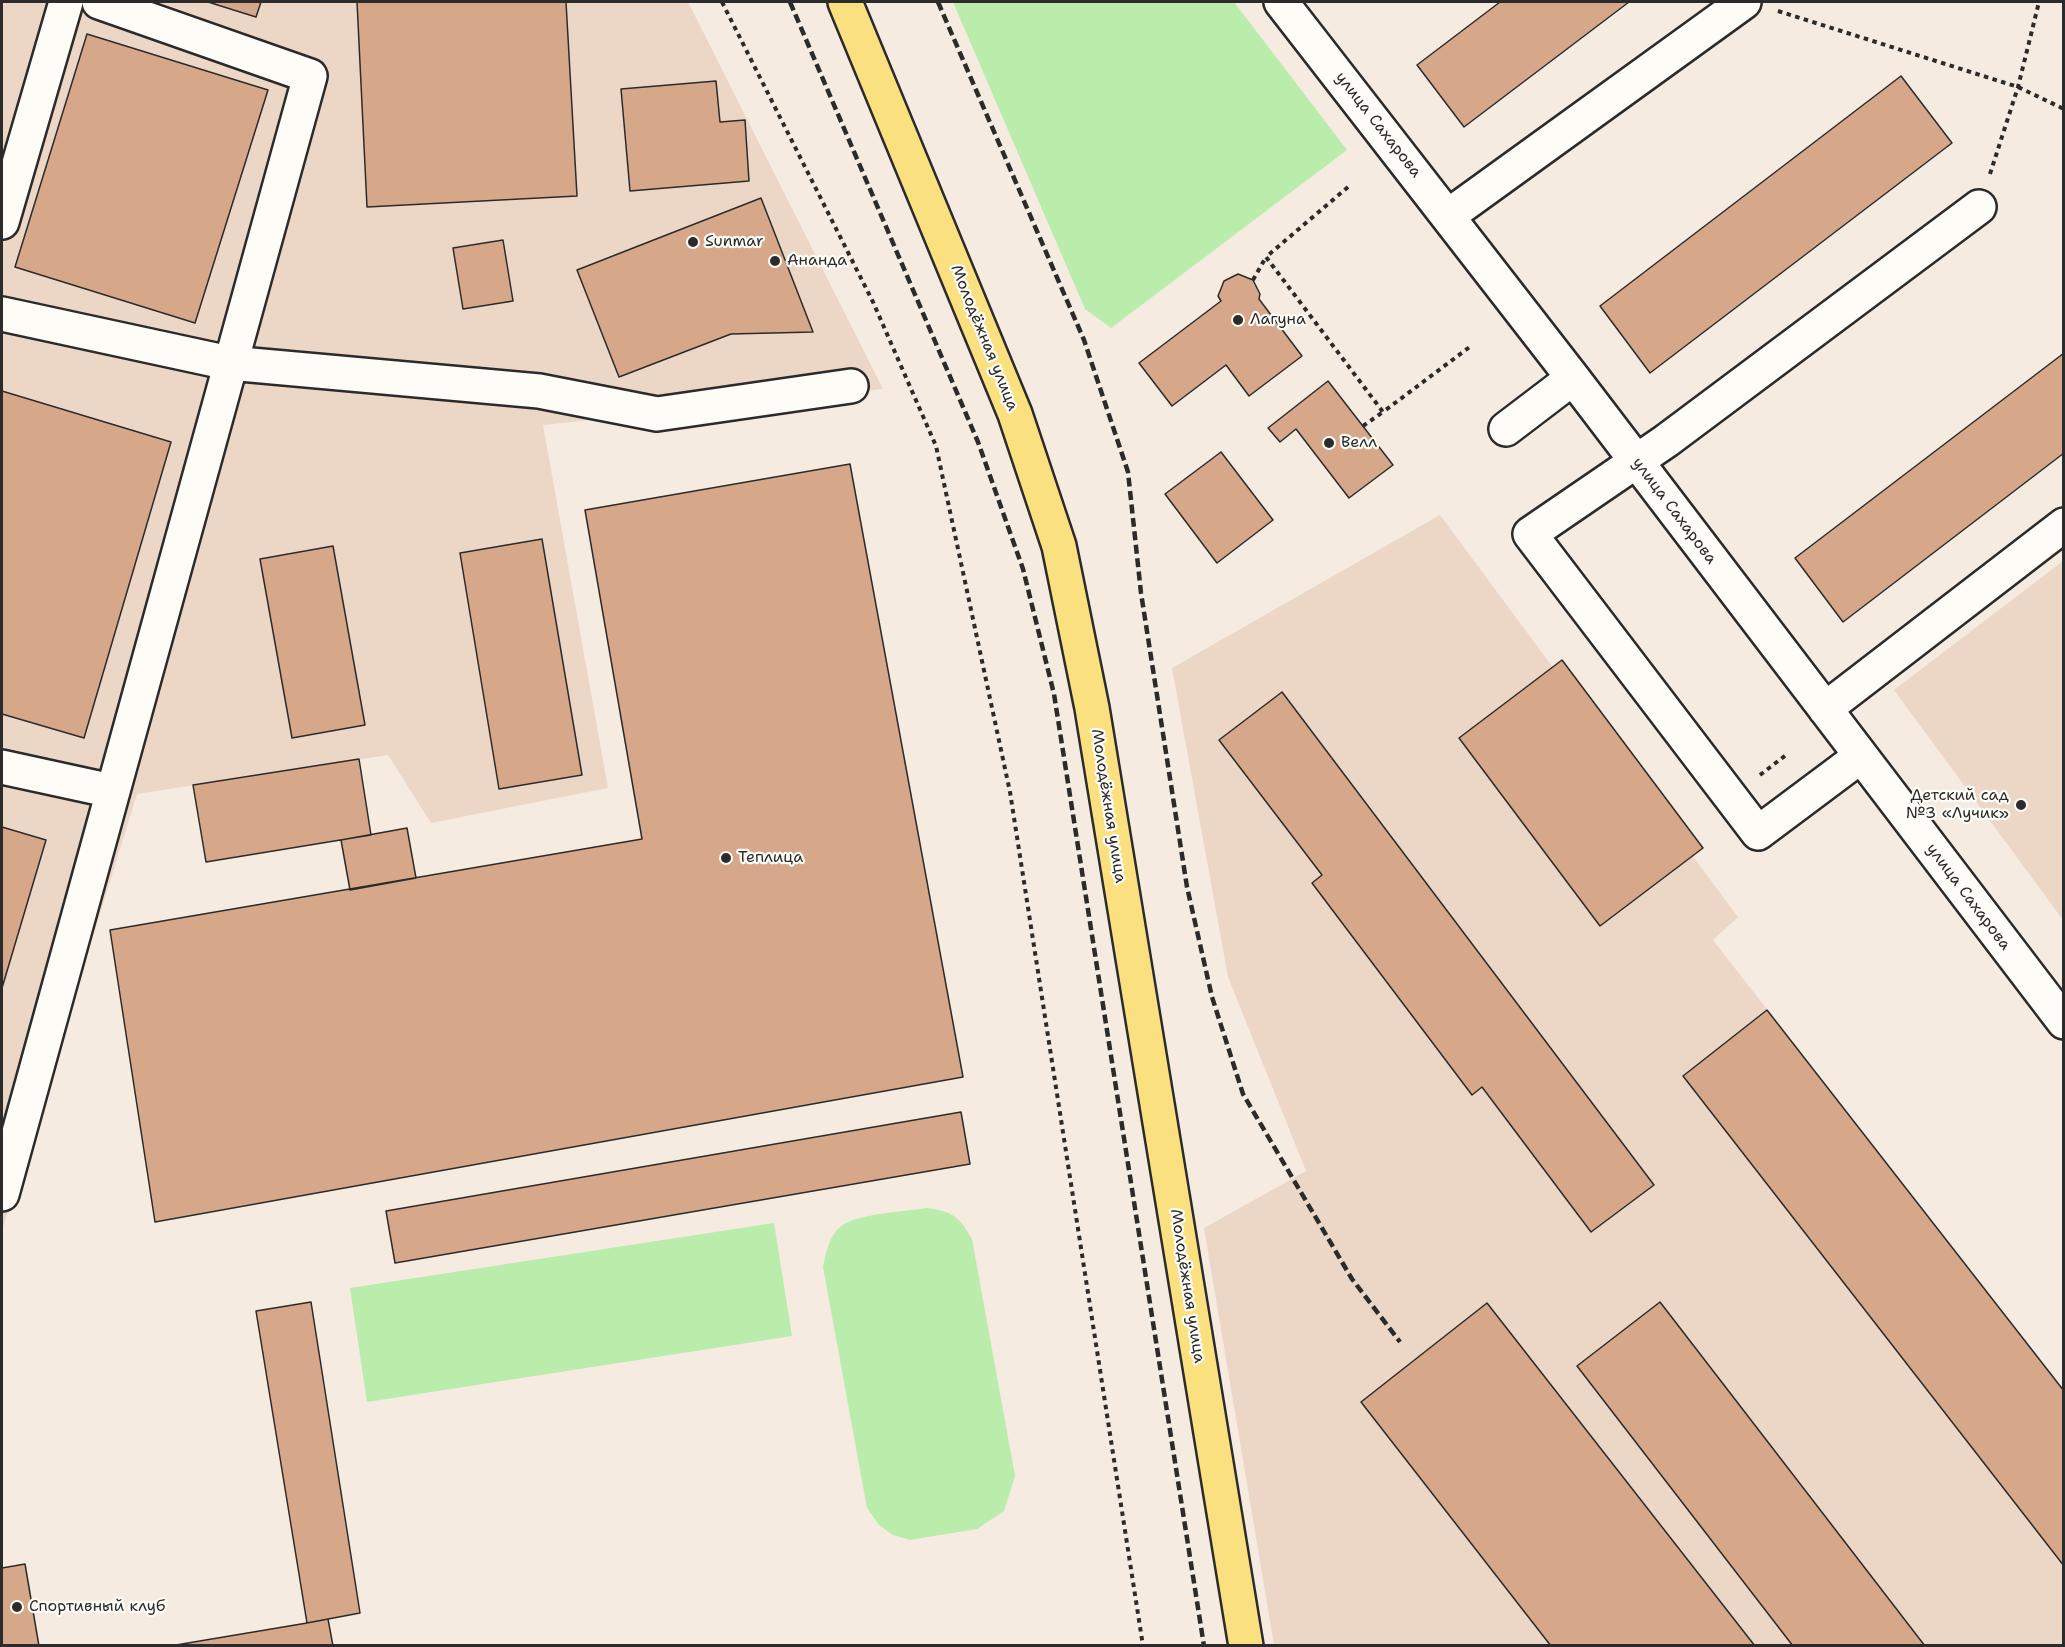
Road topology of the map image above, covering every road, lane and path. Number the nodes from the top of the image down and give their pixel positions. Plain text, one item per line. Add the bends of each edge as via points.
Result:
1 (66, 2) edge
2 (99, 2) edge
3 (722, 2) edge
4 (845, 2) edge
5 (1281, 2) edge
6 (2039, 2) edge
7 (1757, 5) edge
8 (2018, 87) junction
9 (2064, 109) edge
10 (1348, 187) dead end
11 (1979, 207) joint
12 (1448, 216) junction
13 (2, 222) edge
14 (1266, 257) junction
15 (1253, 280) dead end
16 (2, 314) edge
17 (1471, 346) dead end
18 (230, 363) junction
19 (1573, 378) junction
20 (851, 386) dead end
21 (1383, 412) junction
22 (1363, 426) dead end
23 (1506, 429) dead end
24 (1636, 460) junction
25 (2064, 525) edge
26 (1825, 709) junction
27 (1861, 756) junction
28 (2, 767) edge
29 (112, 791) junction
30 (2064, 1022) edge
31 (2, 1194) edge
32 (1143, 1646) edge
33 (1246, 1646) edge

1 - 13 street
2 - 18 street via 310,76
3 - 32 path via 873,302 936,446 1010,792
4 - 33 main road, Молодёжная улица via 1015,414 1059,546 1092,708
5 - 12 street, улица Сахарова
6 - 8 path
7 - 8 path
7 - 12 street
8 - 9 path
8 - 11 path
10 - 14 path
11 - 24 street
12 - 19 street, улица Сахарова
14 - 15 path
14 - 21 path
16 - 18 street
17 - 21 path
18 - 20 street via 539,391 657,414
18 - 29 street
19 - 23 street
19 - 24 street, улица Сахарова
21 - 22 path
24 - 26 street, улица Сахарова
24 - 27 street via 1530,534 1731,799 1758,833
25 - 26 street
26 - 27 street, улица Сахарова
27 - 30 street, улица Сахарова
28 - 29 street
29 - 31 street

